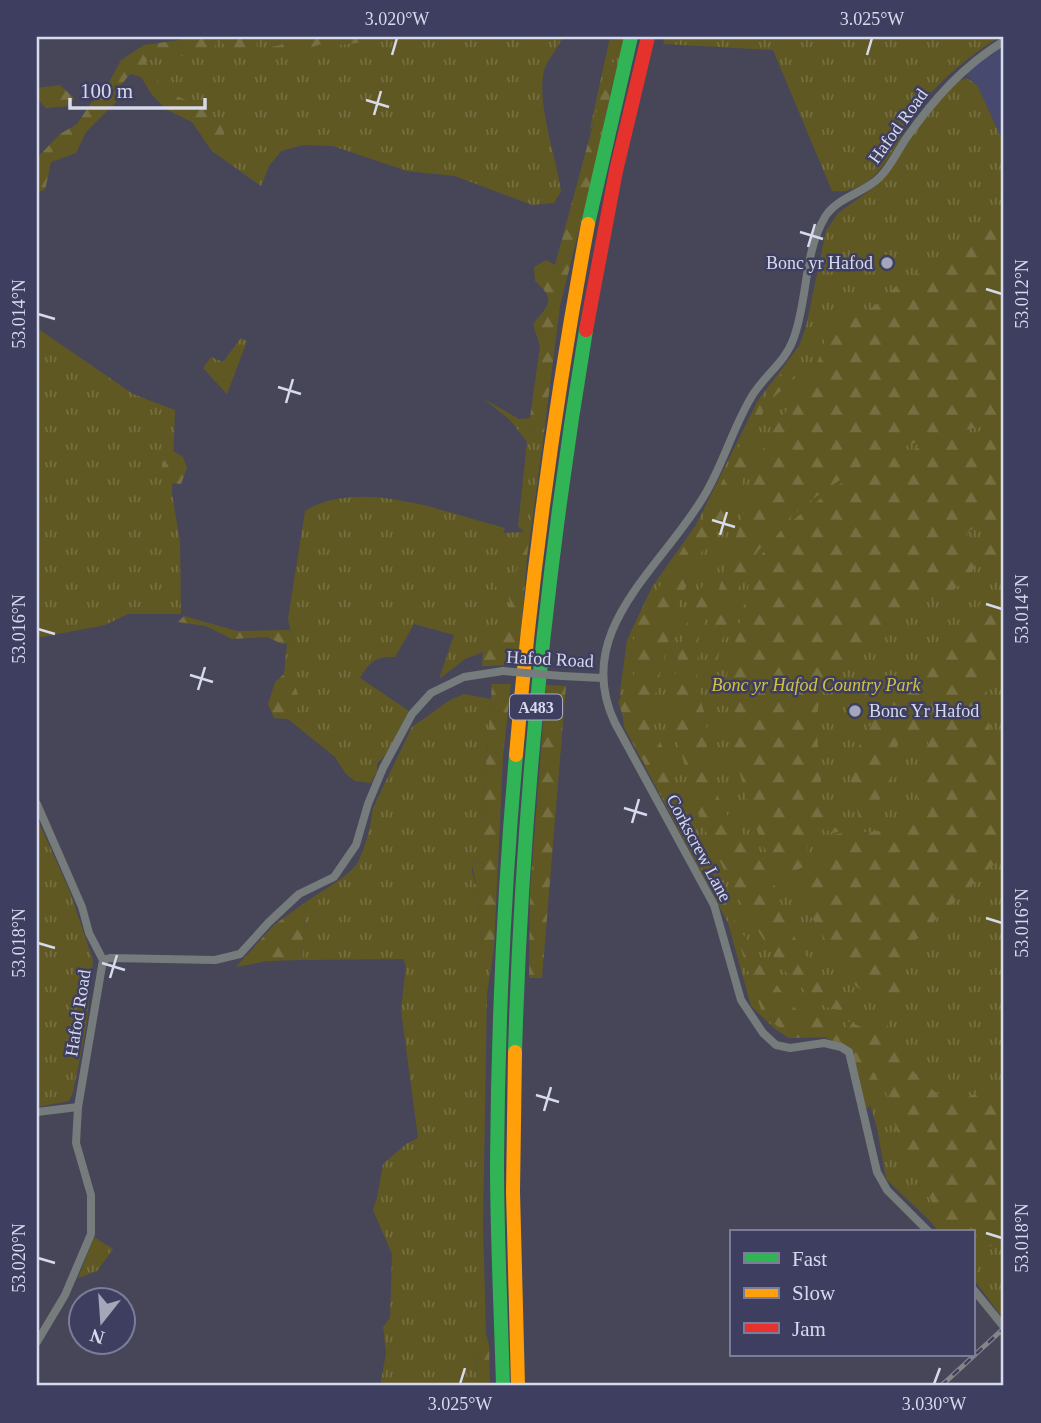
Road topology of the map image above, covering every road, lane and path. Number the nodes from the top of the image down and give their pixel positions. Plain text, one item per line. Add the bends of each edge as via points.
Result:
1 (631, 37) edge
2 (648, 37) edge
3 (1004, 41) edge
4 (602, 678) junction
5 (37, 804) edge
6 (103, 960) junction
7 (79, 1107) junction
8 (37, 1112) edge
9 (927, 1230) edge
10 (974, 1290) edge
11 (1004, 1327) edge
12 (37, 1342) edge
13 (503, 1386) edge
14 (518, 1386) edge

1 - 13 highway, A483 via 579,267 554,415 520,701 499,1056
2 - 14 highway, A483 via 586,316 540,653 517,985 513,1130
3 - 4 street, Hafod Road via 937,96 880,177 826,216 812,252 792,342 751,398 706,494 620,614 608,636
4 - 6 street, Hafod Road, bridge via 503,671 464,677 431,694 412,713 383,768 356,845 334,877 299,894 240,954 215,960
4 - 9 street, Corkscrew Lane via 605,704 714,905 741,1000 776,1045 790,1048 824,1043 849,1052 877,1172 887,1190
5 - 6 street
6 - 7 street, Hafod Road
7 - 8 street
7 - 12 street, Hafod Road via 76,1143 91,1195 91,1234 65,1295
10 - 11 street

